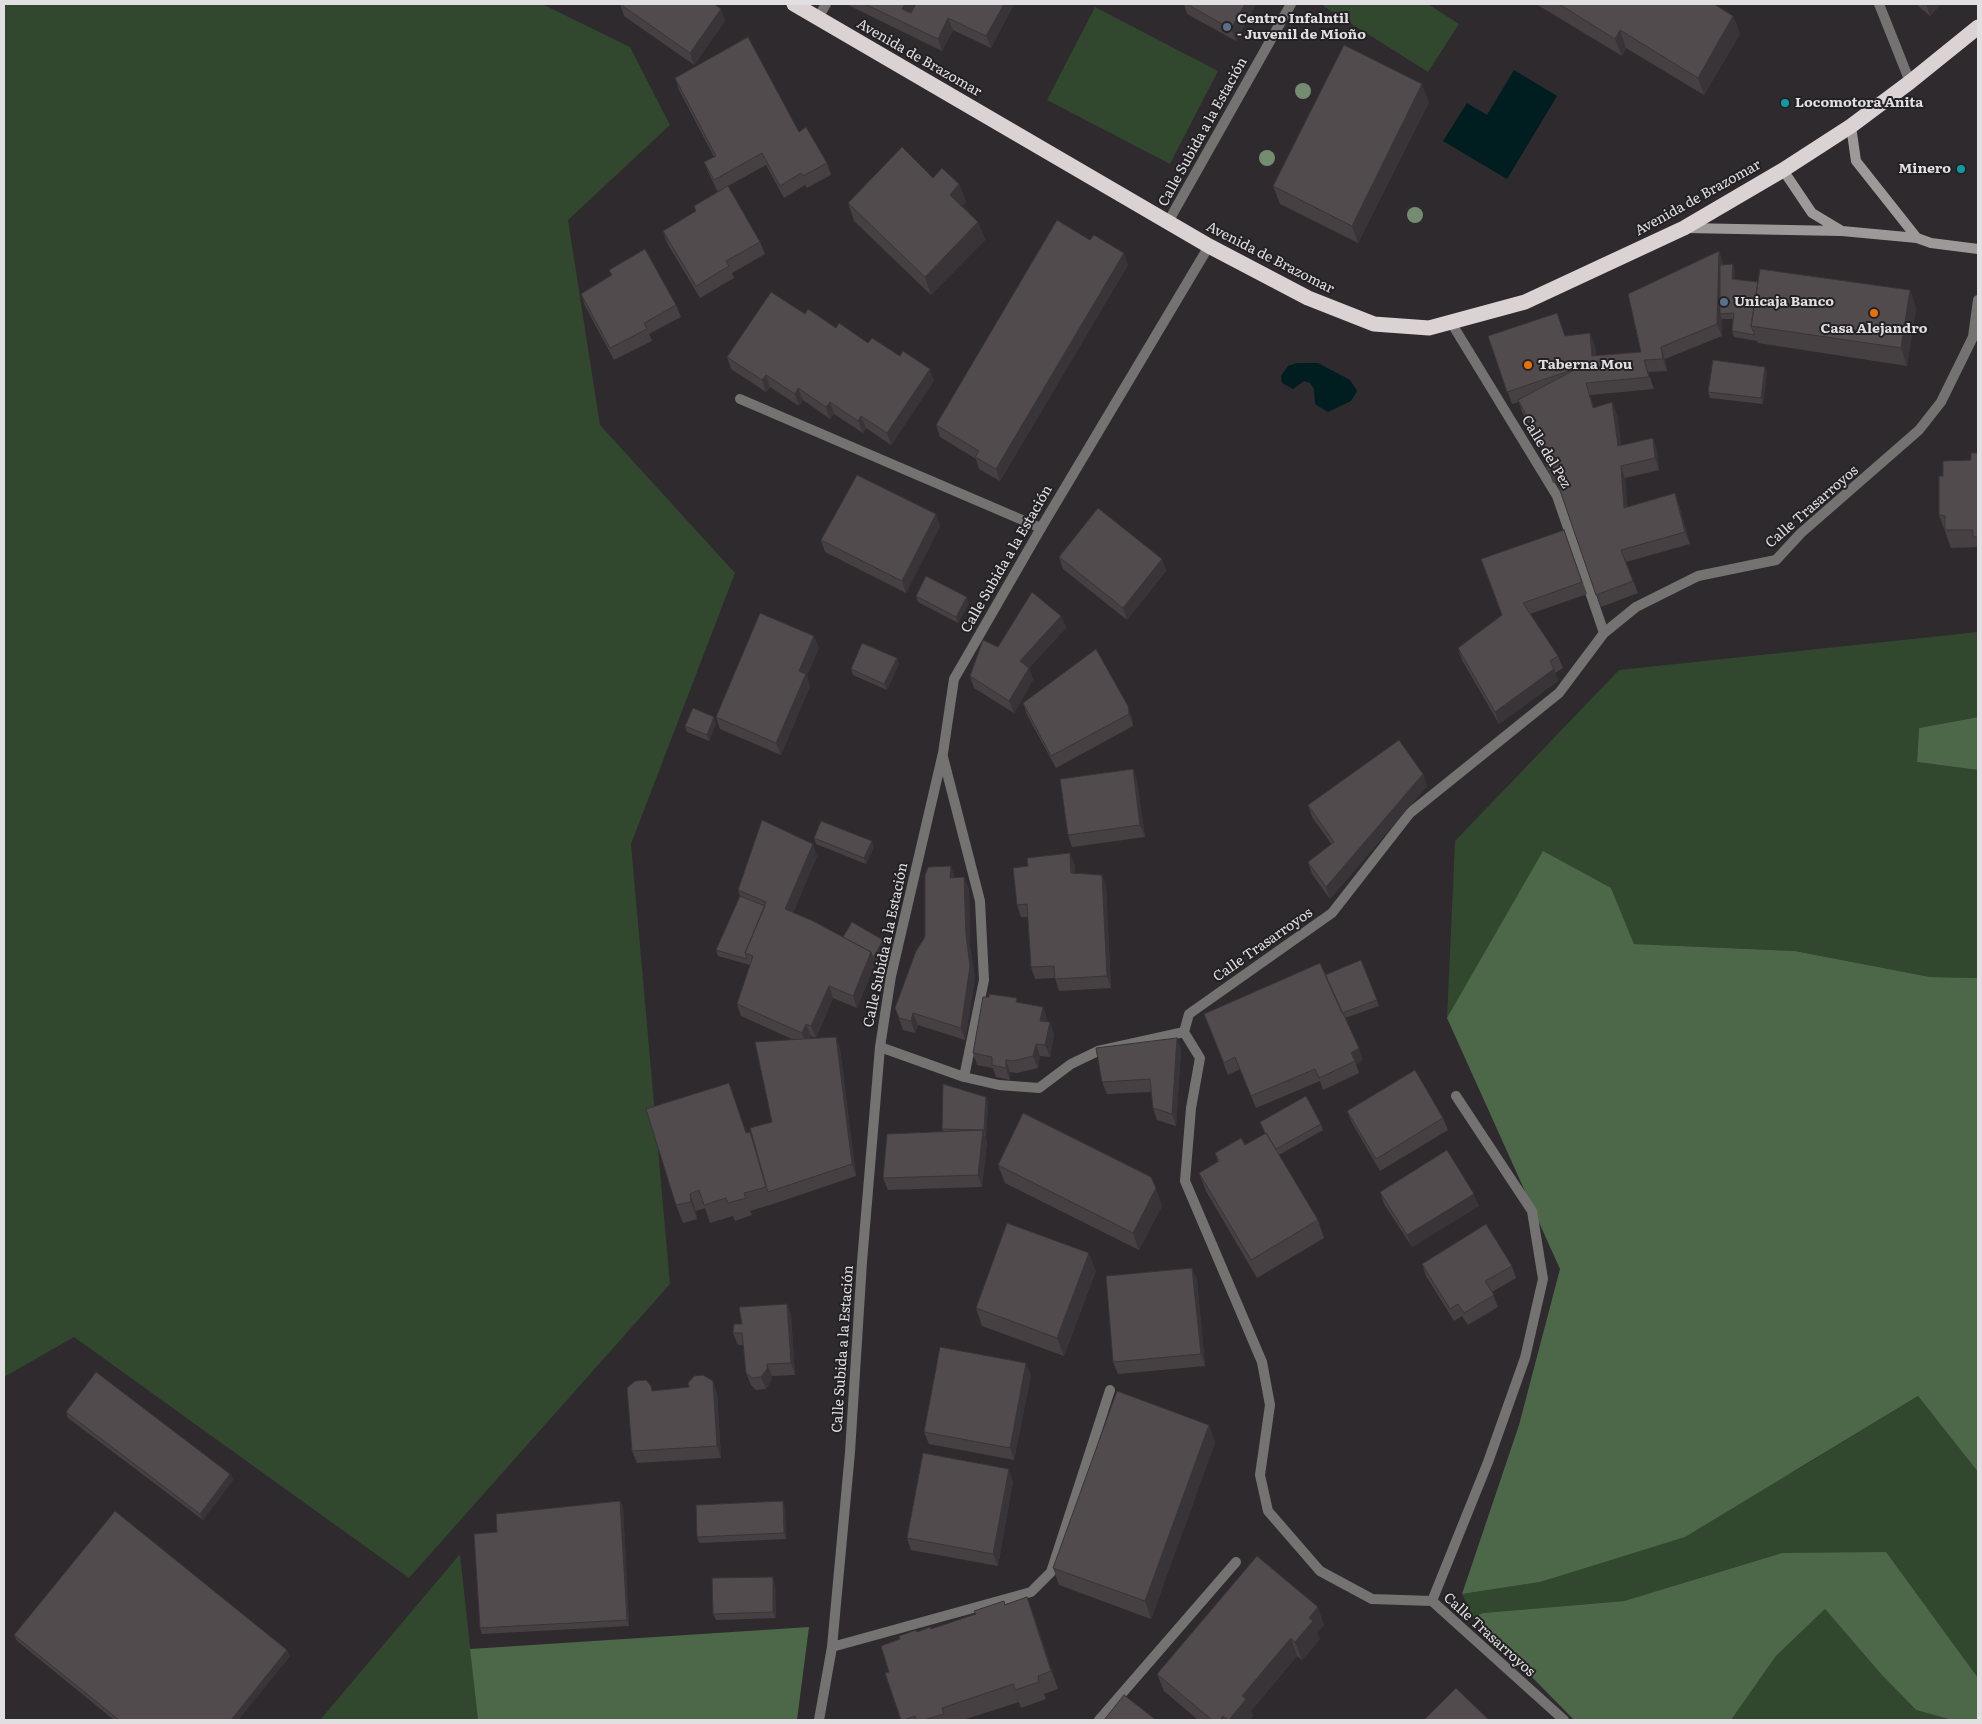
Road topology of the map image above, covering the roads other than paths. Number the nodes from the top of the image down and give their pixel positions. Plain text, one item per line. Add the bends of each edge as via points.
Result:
1 (794, 4) edge
2 (826, 4) edge
3 (1291, 4) edge
4 (1880, 4) edge
5 (818, 18) junction
6 (1978, 27) edge
7 (1910, 82) junction
8 (1851, 126) junction
9 (1783, 170) junction
10 (1168, 222) junction
11 (1684, 228) junction
12 (1842, 231) junction
13 (1917, 238) junction
14 (1209, 246) junction
15 (1978, 249) edge
16 (1978, 300) edge
17 (1452, 324) junction
18 (740, 400) dead end
19 (1041, 528) junction
20 (1604, 633) junction
21 (943, 753) junction
22 (1184, 1032) junction
23 (880, 1047) junction
24 (964, 1077) junction
25 (1456, 1096) dead end
26 (1110, 1390) dead end
27 (1236, 1562) dead end
28 (1432, 1601) junction
29 (832, 1647) junction
30 (819, 1720) edge
31 (1099, 1720) edge
32 (1564, 1720) edge

1 - 5 highway, Avenida de Brazomar
2 - 5 street
3 - 10 street, Calle Subida a la Estación
4 - 7 street
5 - 10 highway, Avenida de Brazomar
6 - 7 highway, Avenida de Brazomar
7 - 8 highway, Avenida de Brazomar
8 - 9 highway, Avenida de Brazomar
8 - 13 street via 1856,161
9 - 11 highway, Avenida de Brazomar
9 - 12 street via 1812,213
10 - 14 highway, Avenida de Brazomar
11 - 12 street
11 - 17 highway, Avenida de Brazomar via 1525,302
12 - 13 street
13 - 15 street
14 - 17 highway, Avenida de Brazomar via 1308,298 1374,324 1429,328
14 - 19 street, Calle Subida a la Estación
16 - 20 street, Calle Trasarroyos via 1973,337 1941,402 1920,430 1801,534 1776,560 1698,576 1636,607
17 - 20 street, Calle del Pez via 1557,496
18 - 19 street
19 - 21 street, Calle Subida a la Estación via 954,680
20 - 22 street, Calle Trasarroyos via 1560,693 1410,813 1332,913 1189,1014
21 - 23 street, Calle Subida a la Estación via 891,976
21 - 24 street via 980,901 984,980
22 - 24 street via 1098,1051 1071,1064 1039,1088 1000,1085
22 - 28 street, Calle Trasarroyos via 1200,1058 1185,1181 1262,1362 1270,1405 1260,1476 1268,1511 1320,1571 1372,1599
23 - 24 street
23 - 29 street, Calle Subida a la Estación
25 - 28 street via 1532,1211 1543,1280 1525,1358 1488,1462
26 - 29 street via 1051,1572 1031,1592
27 - 31 street
28 - 32 street, Calle Trasarroyos
29 - 30 street, Calle Subida a la Estación

